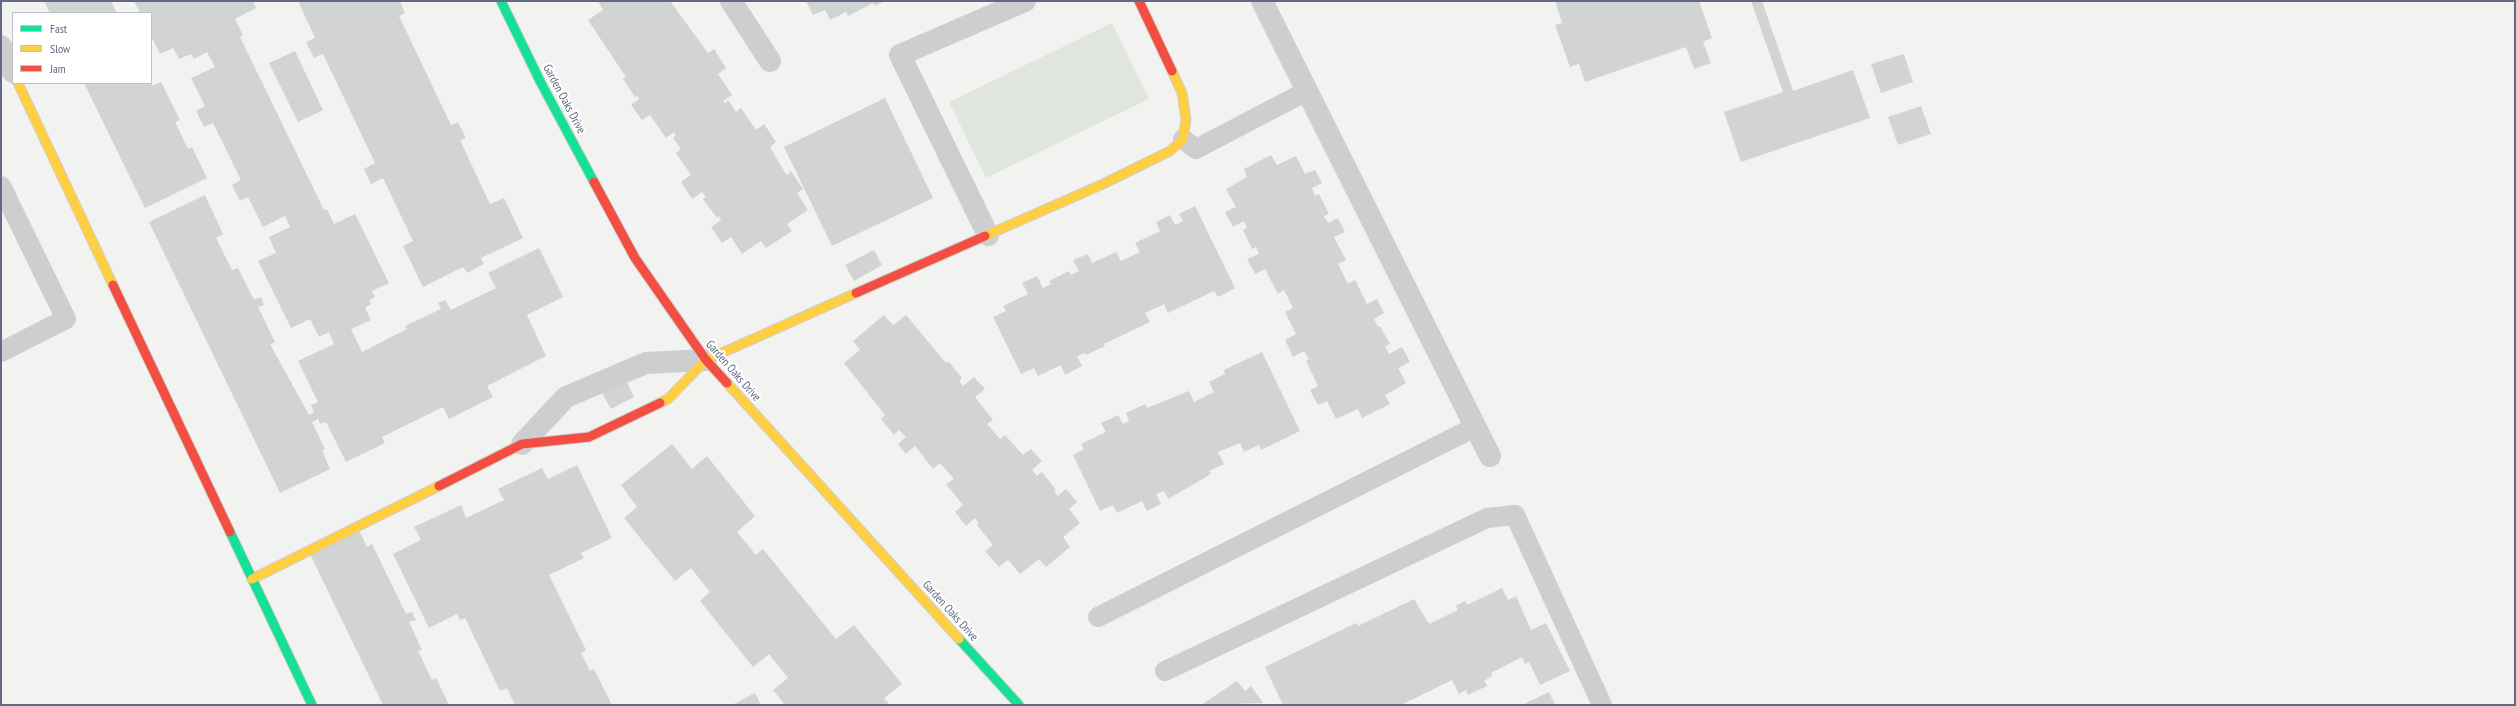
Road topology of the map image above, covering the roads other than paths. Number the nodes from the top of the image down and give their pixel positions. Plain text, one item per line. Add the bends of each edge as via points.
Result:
1 (501, 1) edge
2 (731, 1) edge
3 (1025, 1) edge
4 (1139, 1) edge
5 (1262, 1) edge
6 (1, 46) edge
7 (770, 61) dead end
8 (12, 70) edge
9 (18, 84) edge
10 (1307, 91) junction
11 (1183, 139) junction
12 (1, 186) edge
13 (988, 235) junction
14 (1, 352) edge
15 (706, 360) junction
16 (1475, 427) junction
17 (522, 444) junction
18 (1490, 456) dead end
19 (252, 579) junction
20 (1098, 617) dead end
21 (1165, 671) dead end
22 (312, 705) edge
23 (1019, 705) edge
24 (1602, 705) edge

1 - 15 street, Garden Oaks Drive via 541,83 635,258
2 - 7 street
3 - 13 street via 900,55
4 - 11 street via 1182,93 1186,119
5 - 10 street
6 - 8 street
9 - 19 street
10 - 11 lane via 1196,149
10 - 16 street
11 - 13 street via 1170,151
12 - 14 lane via 66,320
13 - 15 street
15 - 17 street via 668,399 589,437
15 - 17 street via 646,362 566,397
15 - 23 street, Garden Oaks Drive
16 - 18 street
16 - 20 lane
17 - 19 street
19 - 22 street
21 - 24 lane via 1487,518 1515,515

